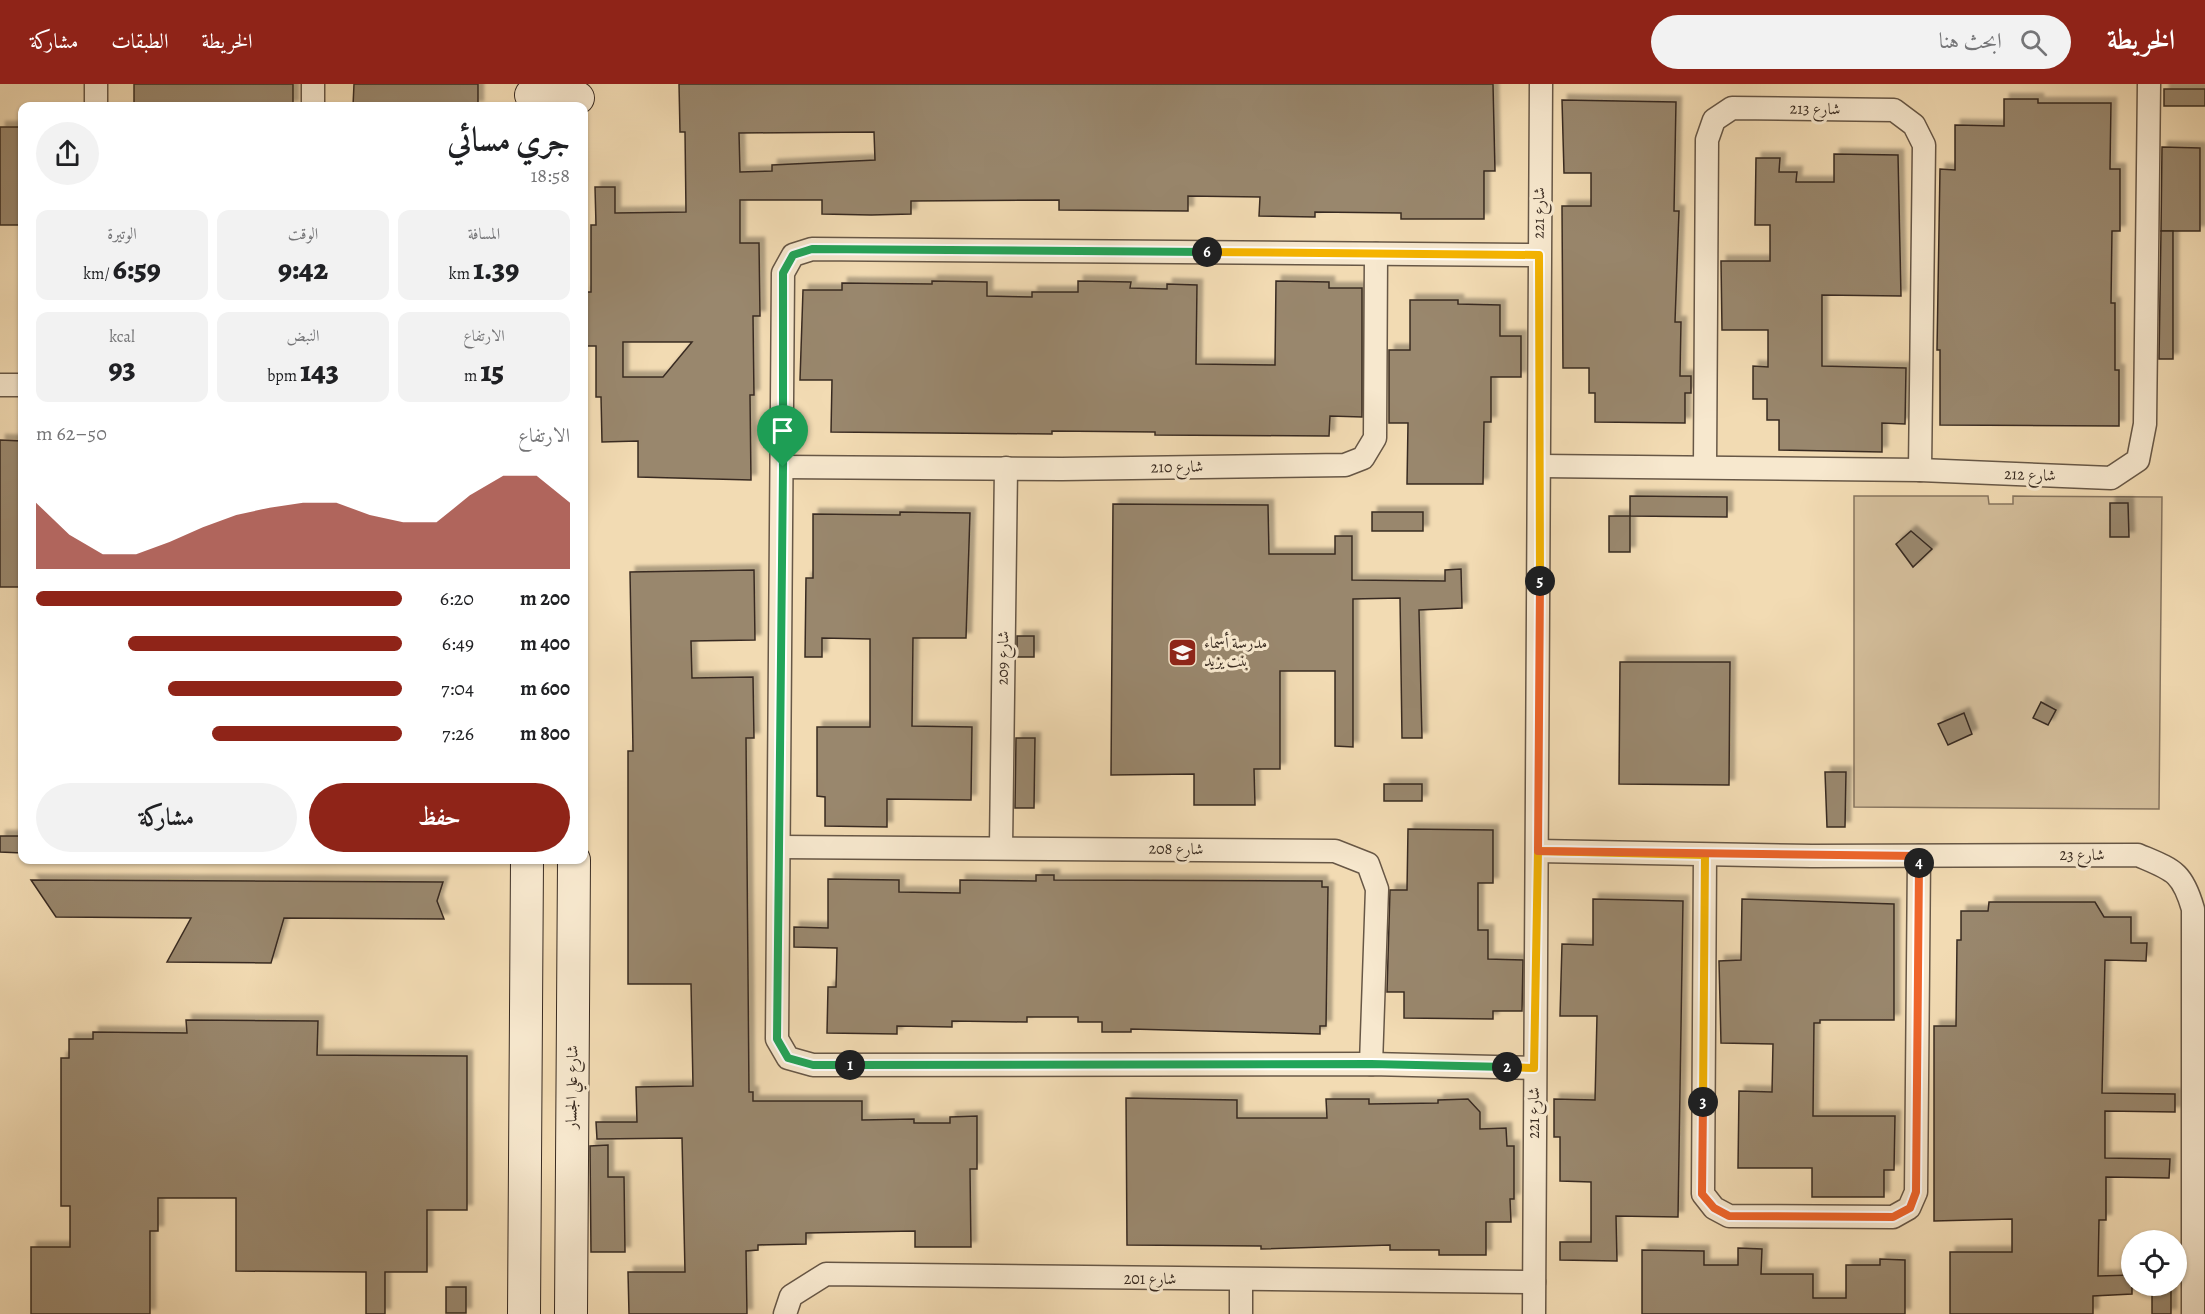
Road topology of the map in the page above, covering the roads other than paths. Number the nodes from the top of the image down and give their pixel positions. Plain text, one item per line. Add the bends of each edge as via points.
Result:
1 (96, 84) edge
2 (313, 84) edge
3 (1541, 84) edge
4 (2149, 84) edge
5 (532, 95) edge
6 (578, 96) edge
7 (96, 102) edge
8 (313, 102) edge
9 (1376, 254) junction
10 (1539, 255) junction
11 (0, 385) edge
12 (18, 385) edge
13 (1541, 466) junction
14 (1705, 466) junction
15 (783, 467) junction
16 (1005, 468) junction
17 (1920, 470) junction
18 (780, 847) junction
19 (1001, 848) junction
20 (1538, 851) junction
21 (1705, 855) junction
22 (1919, 856) junction
23 (527, 864) edge
24 (574, 864) edge
25 (1371, 1064) junction
26 (1534, 1068) junction
27 (525, 1128) junction
28 (572, 1131) junction
29 (524, 1234) junction
30 (571, 1234) junction
31 (1241, 1280) junction
32 (1534, 1282) junction
33 (524, 1314) edge
34 (571, 1314) edge
35 (785, 1314) edge
36 (1241, 1314) edge
37 (1534, 1314) edge
38 (2193, 1314) edge

1 - 7 street
2 - 8 street
3 - 10 street, شارع 221
4 - 17 street, شارع 212 via 2145,424 2138,459 2111,478
5 - 6 street via 555,89
9 - 10 street
9 - 15 street via 812,249 793,255 783,273
9 - 16 street, شارع 210 via 1375,438 1363,458 1345,465
10 - 13 street, شارع 221
11 - 12 street
13 - 14 street, شارع 212
13 - 20 street, شارع 221
14 - 17 street, شارع 212
14 - 17 street, شارع 213 via 1707,140 1714,120 1732,108 1894,110 1914,125 1924,146
15 - 16 street, شارع 210
15 - 18 street
16 - 19 street, شارع 209
18 - 19 street, شارع 208
18 - 25 street via 777,1039 788,1058 813,1065
19 - 25 street, شارع 208 via 1335,851 1368,864 1377,889
20 - 21 street, شارع 23
20 - 26 street, شارع 221
21 - 22 street, شارع 23
21 - 22 street via 1702,1194 1714,1208 1729,1216 1893,1217 1910,1208 1916,1192
22 - 38 street, شارع 23 via 2138,855 2165,867 2186,883 2193,909
23 - 27 street
24 - 28 street, شارع علي الجسار
25 - 26 street
26 - 32 street, شارع 221
27 - 28 street via 547,1136
27 - 29 street
28 - 30 street, شارع علي الجسار
29 - 30 street via 548,1226
29 - 33 street
30 - 34 street, شارع علي الجسار
31 - 32 street, شارع 201
31 - 35 street, شارع 201 via 826,1275 791,1296
31 - 36 street
32 - 37 street, شارع 221

